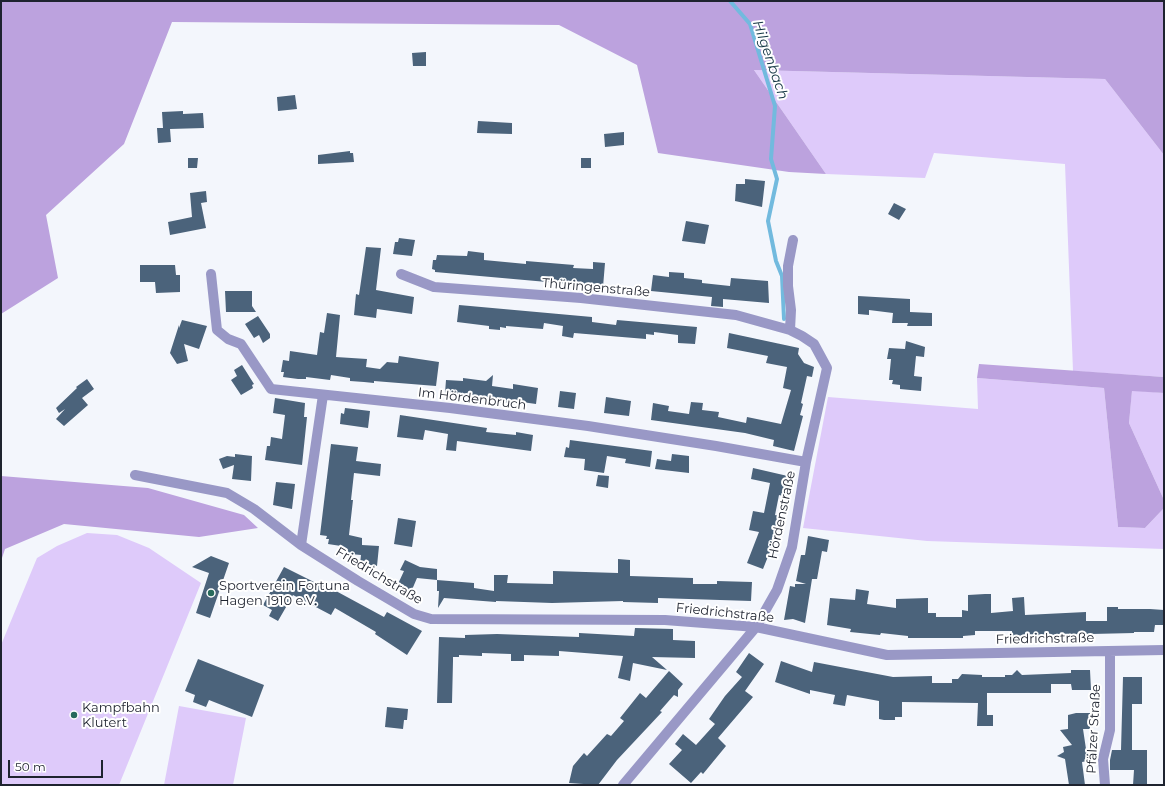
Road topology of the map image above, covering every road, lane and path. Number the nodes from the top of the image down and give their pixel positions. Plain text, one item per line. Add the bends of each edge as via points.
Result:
1 (793, 240) dead end
2 (211, 274) dead end
3 (401, 274) dead end
4 (790, 330) junction
5 (323, 395) junction
6 (806, 462) junction
7 (135, 475) dead end
8 (301, 545) junction
9 (756, 627) junction
10 (1164, 650) edge
11 (1110, 651) junction
12 (623, 785) edge
13 (1104, 785) edge

1 - 4 street via 788,266
2 - 5 street, Im Hördenbruch via 217,330 240,344 271,389
3 - 4 street, Thüringenstraße via 434,287 581,298 736,315
4 - 6 street, Hördenstraße via 814,344 827,368
5 - 6 street, Im Hördenbruch via 588,426
5 - 8 street
6 - 9 street, Hördenstraße via 792,547 777,590
7 - 8 street, Friedrichstraße via 227,493 254,509
8 - 9 street, Friedrichstraße via 414,614 431,619 665,620
9 - 11 street, Friedrichstraße via 887,655
9 - 12 street, Hördenstraße
10 - 11 street, Friedrichstraße
11 - 13 street, Pfälzer Straße via 1110,730 1104,759

